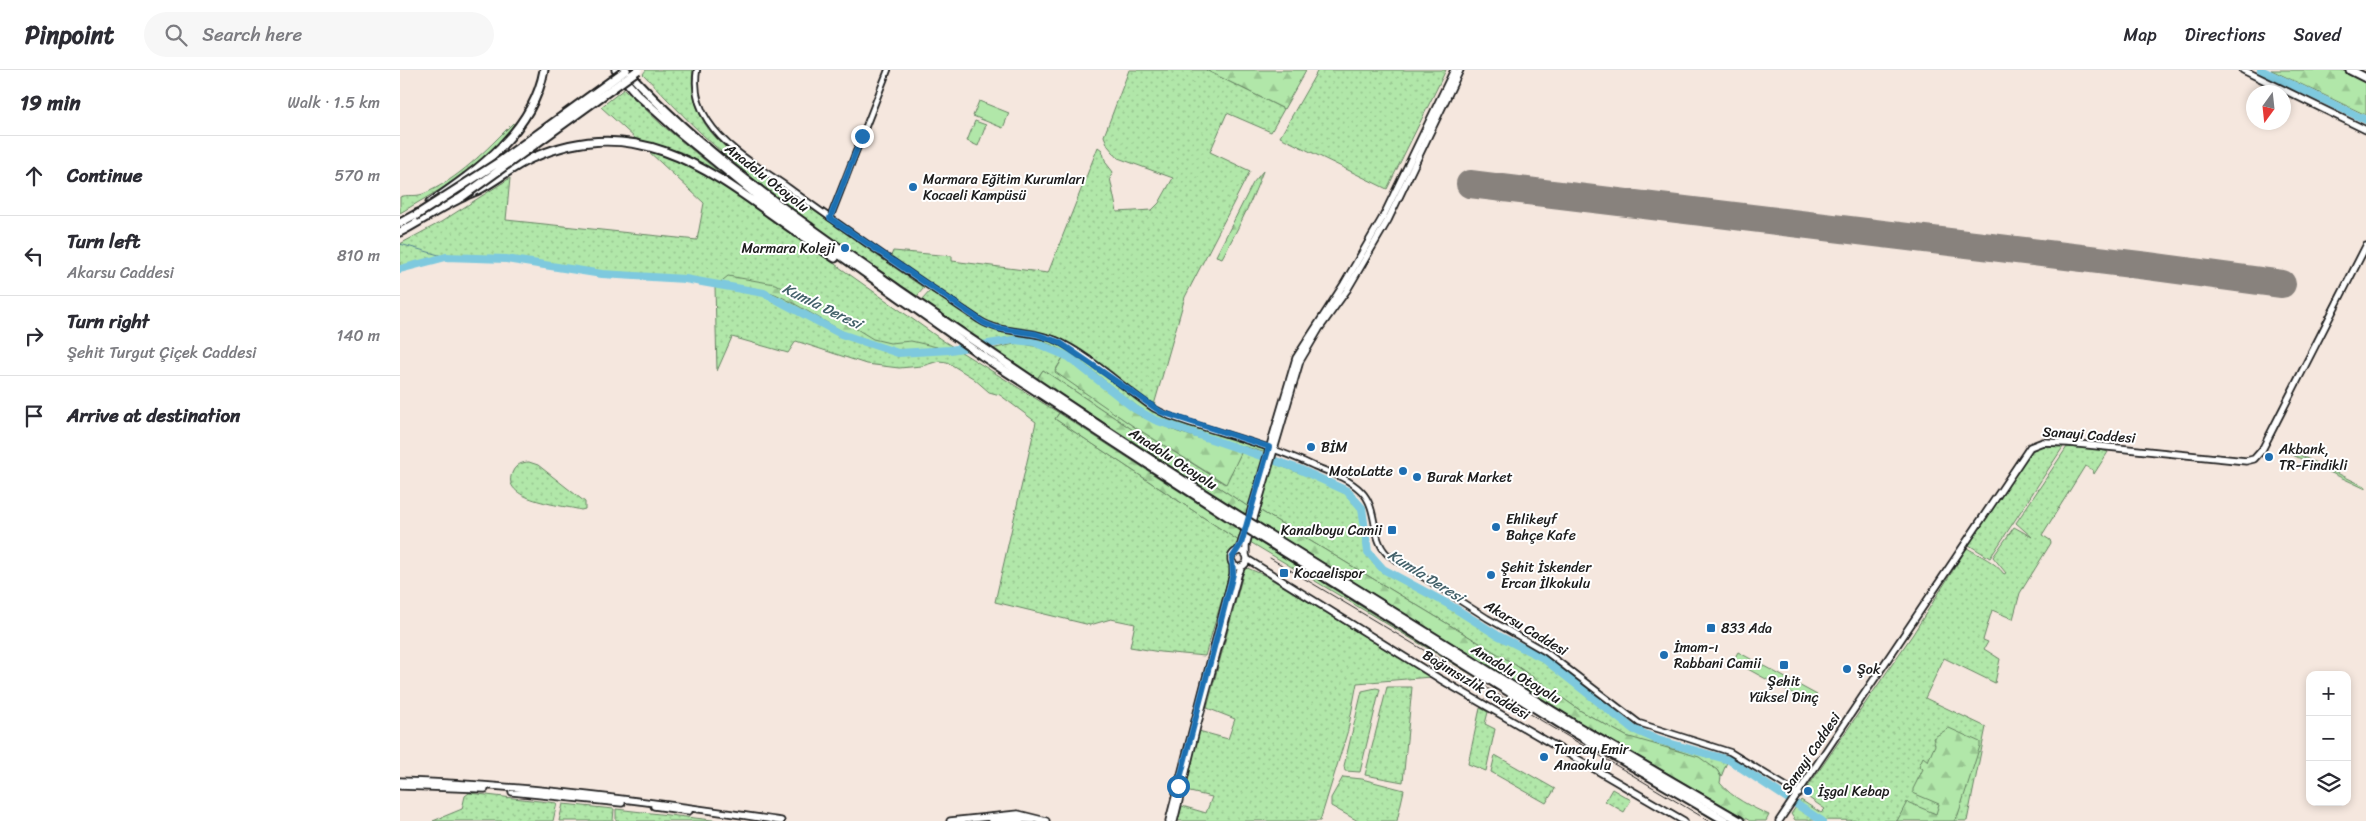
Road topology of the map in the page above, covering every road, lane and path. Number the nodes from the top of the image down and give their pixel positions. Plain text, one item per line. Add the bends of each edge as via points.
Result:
1 (544, 70) edge
2 (616, 70) edge
3 (626, 70) edge
4 (638, 70) edge
5 (697, 70) edge
6 (888, 70) edge
7 (1454, 70) edge
8 (1460, 70) edge
9 (2243, 70) edge
10 (2350, 70) edge
11 (2366, 78) edge
12 (2366, 130) edge
13 (462, 197) junction
14 (415, 216) junction
15 (830, 218) junction
16 (400, 223) edge
17 (400, 232) edge
18 (2366, 246) edge
19 (891, 292) junction
20 (1271, 448) junction
21 (1261, 484) junction
22 (1242, 522) junction
23 (1255, 530) junction
24 (1237, 552) junction
25 (1245, 561) junction
26 (1232, 563) junction
27 (1192, 735) junction
28 (400, 781) edge
29 (400, 786) edge
30 (1797, 796) junction
31 (1782, 820) edge
32 (756, 821) edge
33 (781, 821) edge
34 (950, 821) edge
35 (992, 821) edge
36 (1035, 821) edge
37 (1046, 821) edge
38 (1170, 821) edge
39 (1174, 821) edge
40 (1684, 821) edge
41 (1726, 821) edge
42 (1740, 821) edge

1 - 14 highway, bridge via 534,101 511,136 467,177
2 - 19 highway, Anadolu Otoyolu via 637,94 728,173
3 - 14 highway, bridge via 499,162
3 - 22 highway, Anadolu Otoyolu via 670,115 805,224
4 - 13 highway, bridge
5 - 15 street, Akarsu Caddesi via 697,97 720,135
6 - 15 street
7 - 20 main road via 1383,217 1296,358
8 - 20 main road via 1388,220 1300,361
9 - 12 main road
10 - 11 highway
13 - 17 highway
13 - 19 highway, bridge via 531,158 567,145 614,141 642,144 688,159
14 - 16 highway
15 - 20 street, Akarsu Caddesi via 984,323 1059,342 1161,412
18 - 30 main road, Sanayi Caddesi via 2262,450 2254,459 2246,462 2068,443 2043,442 2030,447
19 - 22 highway, Anadolu Otoyolu via 980,355
20 - 21 main road
20 - 30 street, Akarsu Caddesi via 1350,482 1369,502 1379,544 1386,554 1546,652 1631,718 1665,733 1730,752
21 - 24 main road
21 - 25 main road
22 - 23 highway, Anadolu Otoyolu, bridge
23 - 41 highway, Anadolu Otoyolu via 1570,730
23 - 42 highway, Anadolu Otoyolu
24 - 25 main road
24 - 26 main road via 1232,556
25 - 26 main road via 1236,566
25 - 27 main road via 1238,575
25 - 40 main road, Bağımsızlık Caddesi
26 - 27 main road via 1233,574
27 - 38 main road
27 - 39 main road
28 - 33 main road via 462,783 670,804
29 - 32 main road via 480,789 642,805
30 - 31 main road, Sanayi Caddesi
34 - 37 main road via 1018,814
35 - 36 main road

